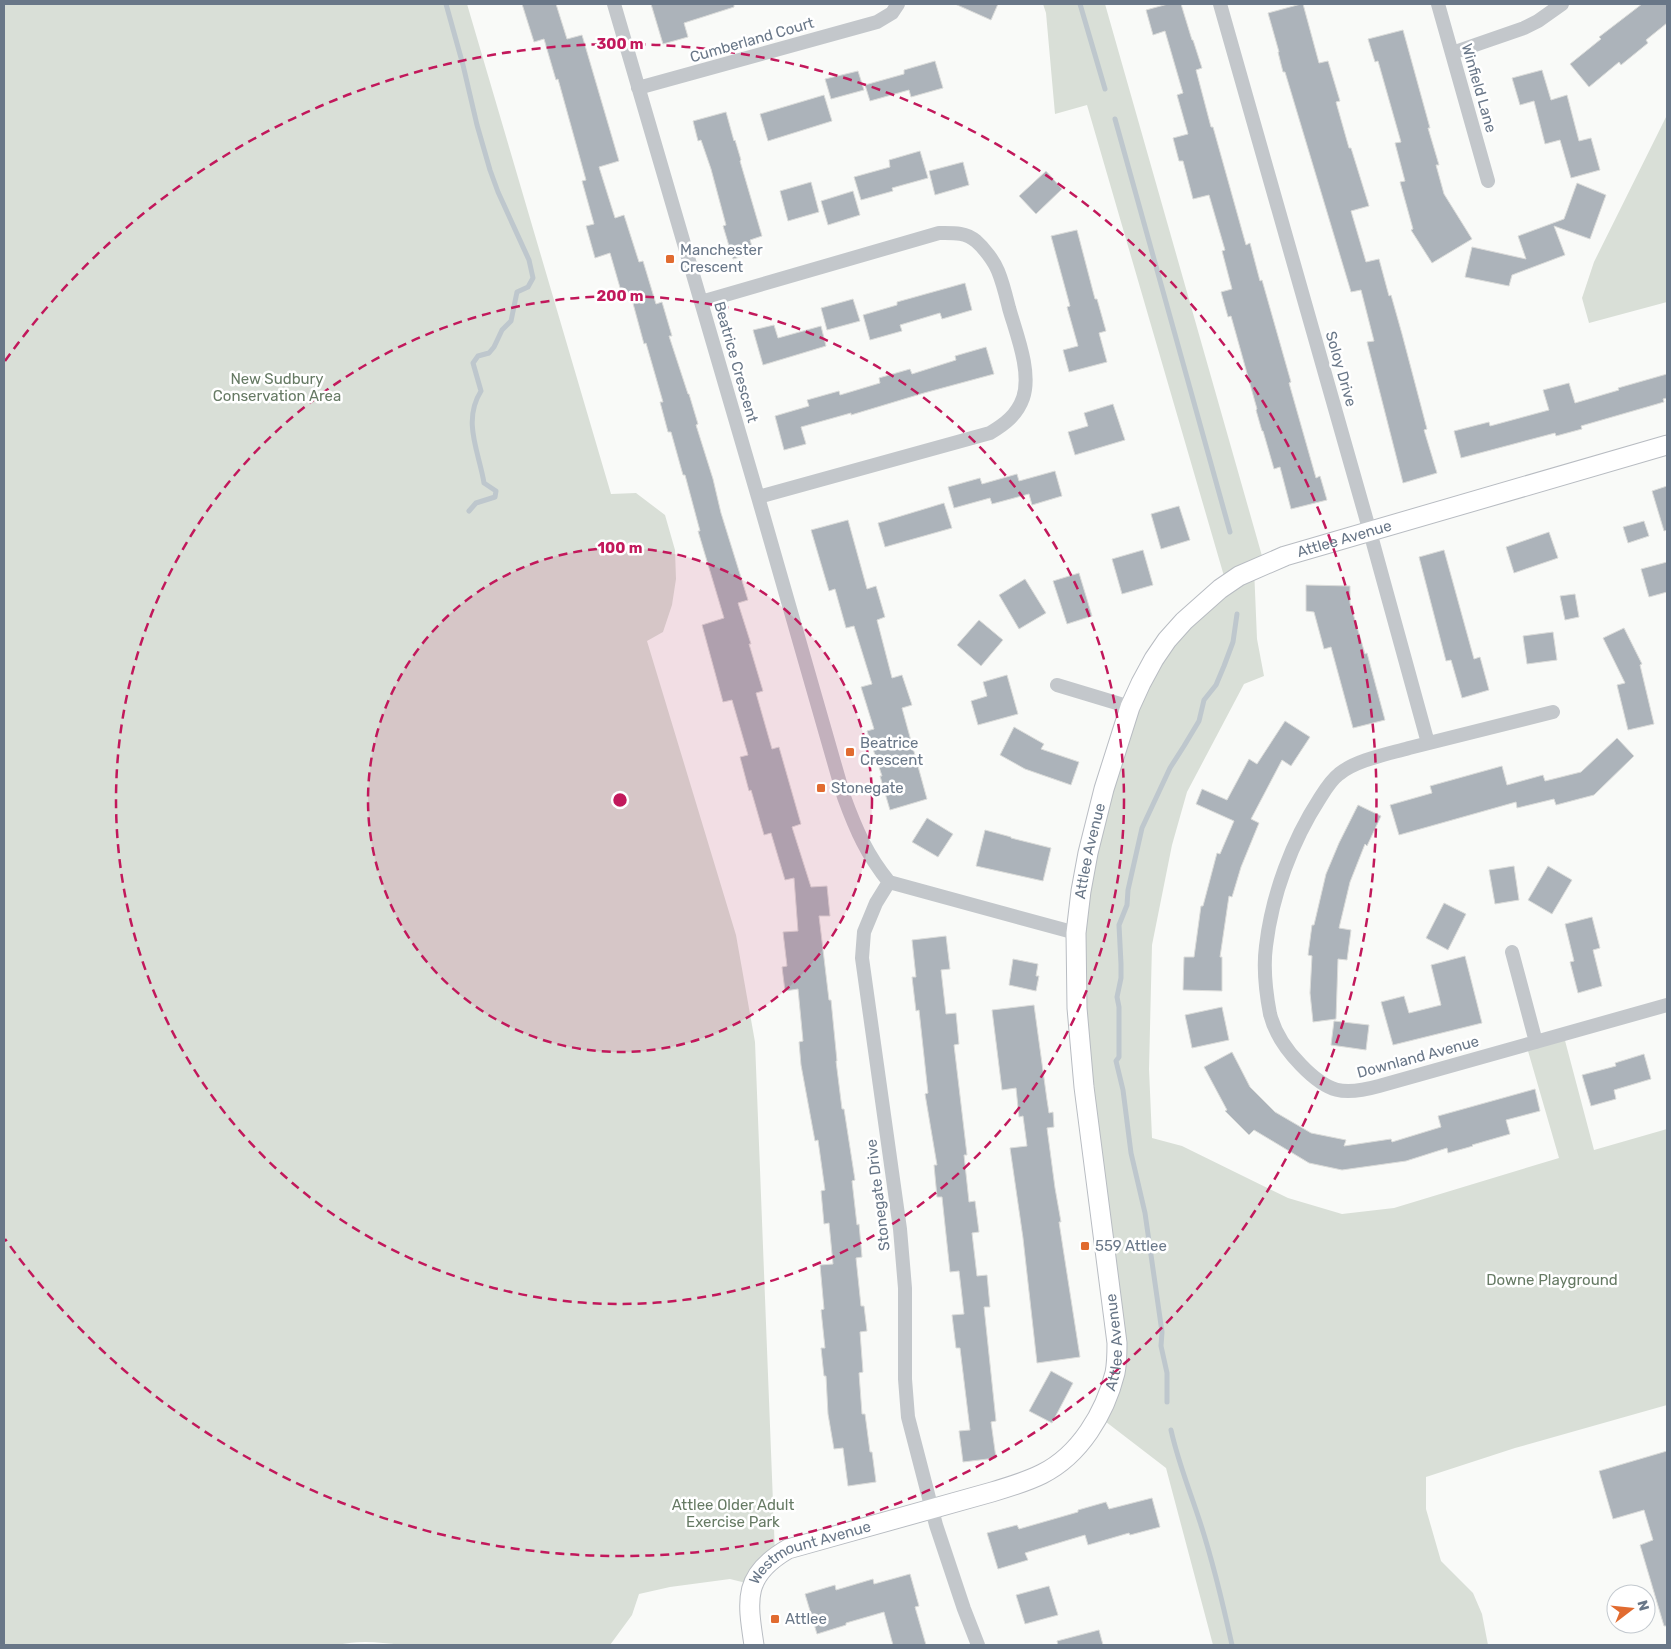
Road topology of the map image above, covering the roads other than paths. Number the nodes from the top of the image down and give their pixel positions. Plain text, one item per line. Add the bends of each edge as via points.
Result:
1 (614, 4) edge
2 (898, 4) edge
3 (1220, 4) edge
4 (1438, 4) edge
5 (1562, 4) edge
6 (1452, 52) junction
7 (638, 88) junction
8 (1488, 181) dead end
9 (701, 302) junction
10 (1667, 445) edge
11 (758, 497) junction
12 (1370, 532) junction
13 (1057, 685) dead end
14 (1130, 707) junction
15 (1553, 712) dead end
16 (1428, 743) junction
17 (889, 882) junction
18 (1076, 933) junction
19 (1512, 952) dead end
20 (1667, 1005) edge
21 (1536, 1042) junction
22 (931, 1509) junction
23 (754, 1645) edge
24 (978, 1645) edge

1 - 7 street, Beatrice Crescent
2 - 7 street, Cumberland Court via 892,13 877,22
3 - 12 street, Soloy Drive
4 - 6 street, Winfield Lane
5 - 6 street via 1538,22
6 - 8 street, Winfield Lane
7 - 9 street, Beatrice Crescent
9 - 11 street, Beatrice Crescent
9 - 11 street via 939,233 962,233 975,240 989,255 1001,279 1025,374 1023,397 1005,424 990,433
10 - 12 street, Attlee Avenue
11 - 17 street, Beatrice Crescent via 844,797 864,848
12 - 14 street, Attlee Avenue via 1285,556 1239,576 1220,589 1167,640
12 - 16 street, Soloy Drive
13 - 14 street
14 - 18 street, Attlee Avenue via 1096,821
15 - 16 street, Downland Avenue
16 - 21 street, Downland Avenue via 1356,764 1339,774 1302,829 1282,879 1266,948 1267,991 1276,1031 1287,1050 1311,1076 1325,1085 1350,1092
17 - 18 street
17 - 22 street, Stonegate Drive via 864,932 862,958 900,1229 908,1417
18 - 22 street, Attlee Avenue via 1080,1047 1117,1343 1115,1373 1098,1416 1084,1438 1065,1458 1044,1473 1019,1484
19 - 21 street
20 - 21 street, Downland Avenue
22 - 23 street, Westmount Avenue via 788,1549 772,1558 751,1586
22 - 24 street, Stonegate Drive

